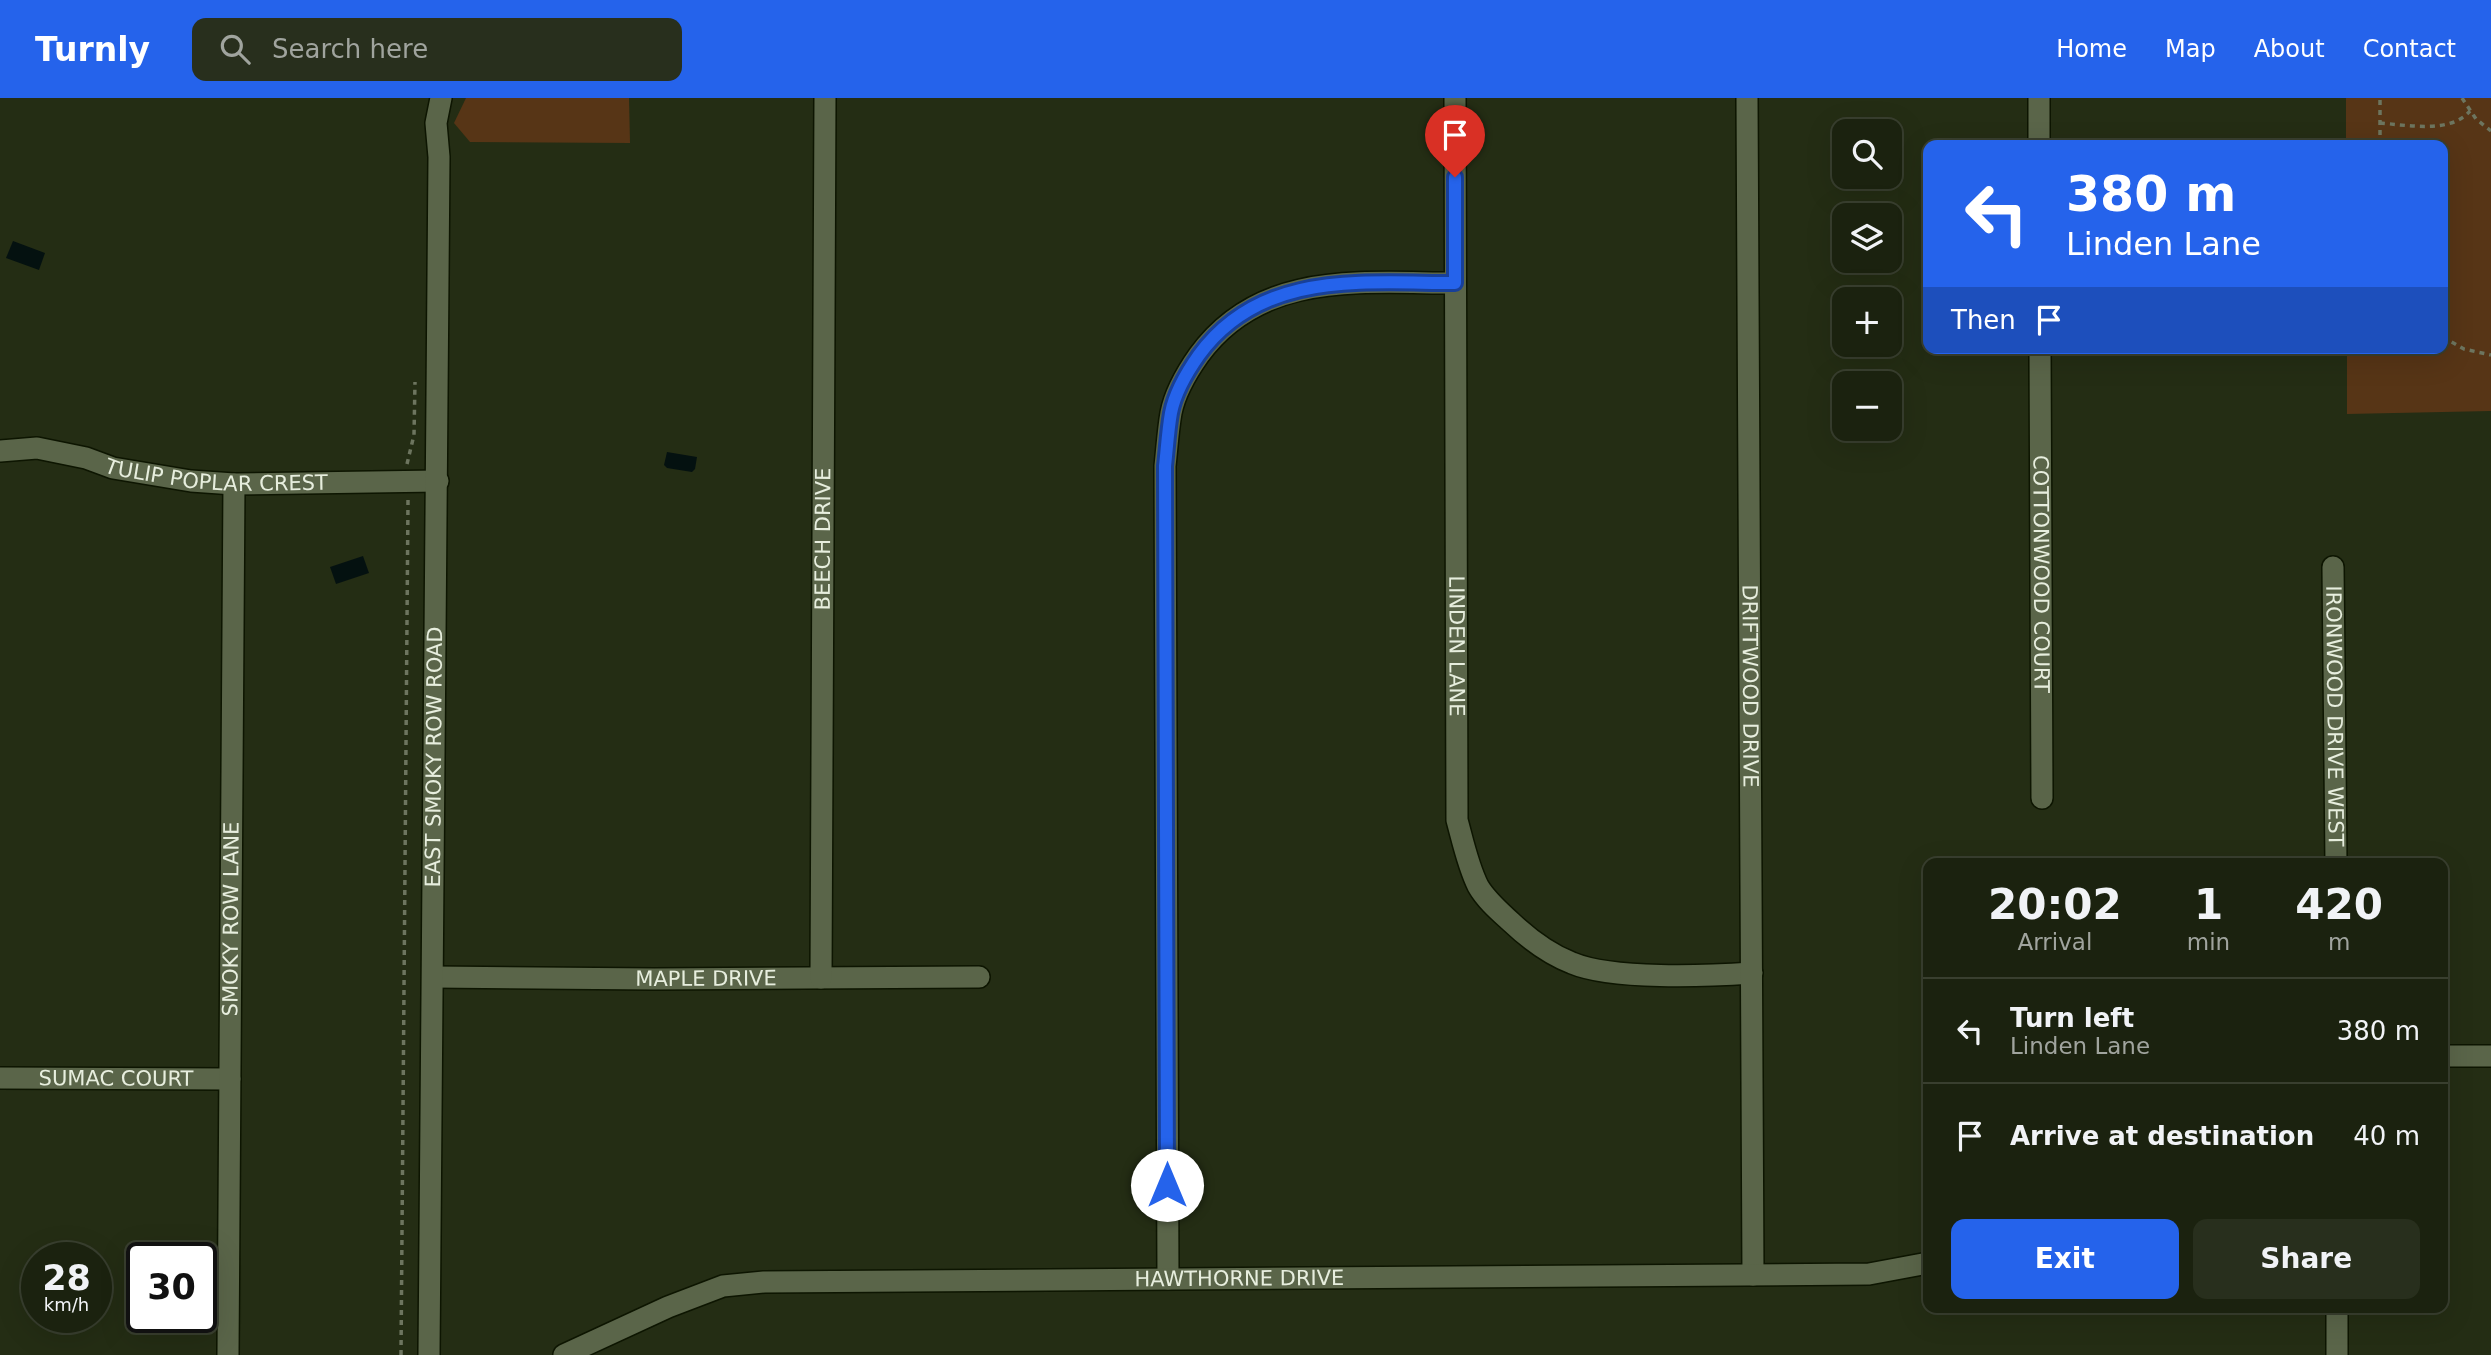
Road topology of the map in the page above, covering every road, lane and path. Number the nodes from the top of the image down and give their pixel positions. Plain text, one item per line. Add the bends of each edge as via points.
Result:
1 (441, 98) edge
2 (456, 98) edge
3 (825, 98) edge
4 (1455, 98) edge
5 (1747, 98) edge
6 (2039, 98) edge
7 (2380, 98) edge
8 (2462, 98) edge
9 (2470, 111) junction
10 (2380, 123) junction
11 (2491, 131) edge
12 (2039, 140) edge
13 (2380, 140) edge
14 (439, 157) junction
15 (1455, 283) junction
16 (2448, 340) edge
17 (2040, 354) edge
18 (2491, 355) edge
19 (0, 451) edge
20 (438, 481) junction
21 (234, 484) junction
22 (408, 494) dead end
23 (2333, 567) dead end
24 (2042, 798) dead end
25 (2336, 858) edge
26 (1752, 973) junction
27 (433, 977) junction
28 (979, 977) dead end
29 (821, 978) junction
30 (2448, 1056) edge
31 (2491, 1056) edge
32 (0, 1078) edge
33 (230, 1079) junction
34 (1923, 1265) edge
35 (1754, 1275) junction
36 (1168, 1279) junction
37 (2337, 1313) edge
38 (228, 1355) edge
39 (401, 1355) edge
40 (429, 1355) edge
41 (564, 1355) edge
42 (2337, 1355) edge

1 - 14 street, EAST SMOKY ROW ROAD via 436,123
2 - 14 street, EAST SMOKY ROW ROAD
3 - 29 street, BEECH DRIVE
4 - 15 street, LINDEN LANE
5 - 26 street, DRIFTWOOD DRIVE
6 - 12 street
7 - 10 path
8 - 9 path
9 - 10 path via 2447,124
9 - 11 path
10 - 13 path
14 - 20 street, EAST SMOKY ROW ROAD
15 - 26 street, LINDEN LANE via 1457,820 1479,887 1525,935 1572,964 1624,974
15 - 36 street via 1331,284 1291,290 1245,311 1210,340 1186,373 1171,411 1165,466
16 - 18 path
17 - 24 street, COTTONWOOD COURT
19 - 21 street, TULIP POPLAR CREST via 37,448 164,478
20 - 21 street, TULIP POPLAR CREST
20 - 27 street, EAST SMOKY ROW ROAD
21 - 33 street, SMOKY ROW LANE
22 - 39 path
23 - 25 street, IRONWOOD DRIVE WEST
26 - 35 street, DRIFTWOOD DRIVE
27 - 29 street, MAPLE DRIVE
27 - 40 street, EAST SMOKY ROW ROAD
28 - 29 street, MAPLE DRIVE
30 - 31 street
32 - 33 street, SUMAC COURT
33 - 38 street, SMOKY ROW LANE
34 - 35 street, HAWTHORNE DRIVE via 1869,1274
35 - 36 street, HAWTHORNE DRIVE
36 - 41 street, HAWTHORNE DRIVE via 794,1281 723,1286
37 - 42 street

